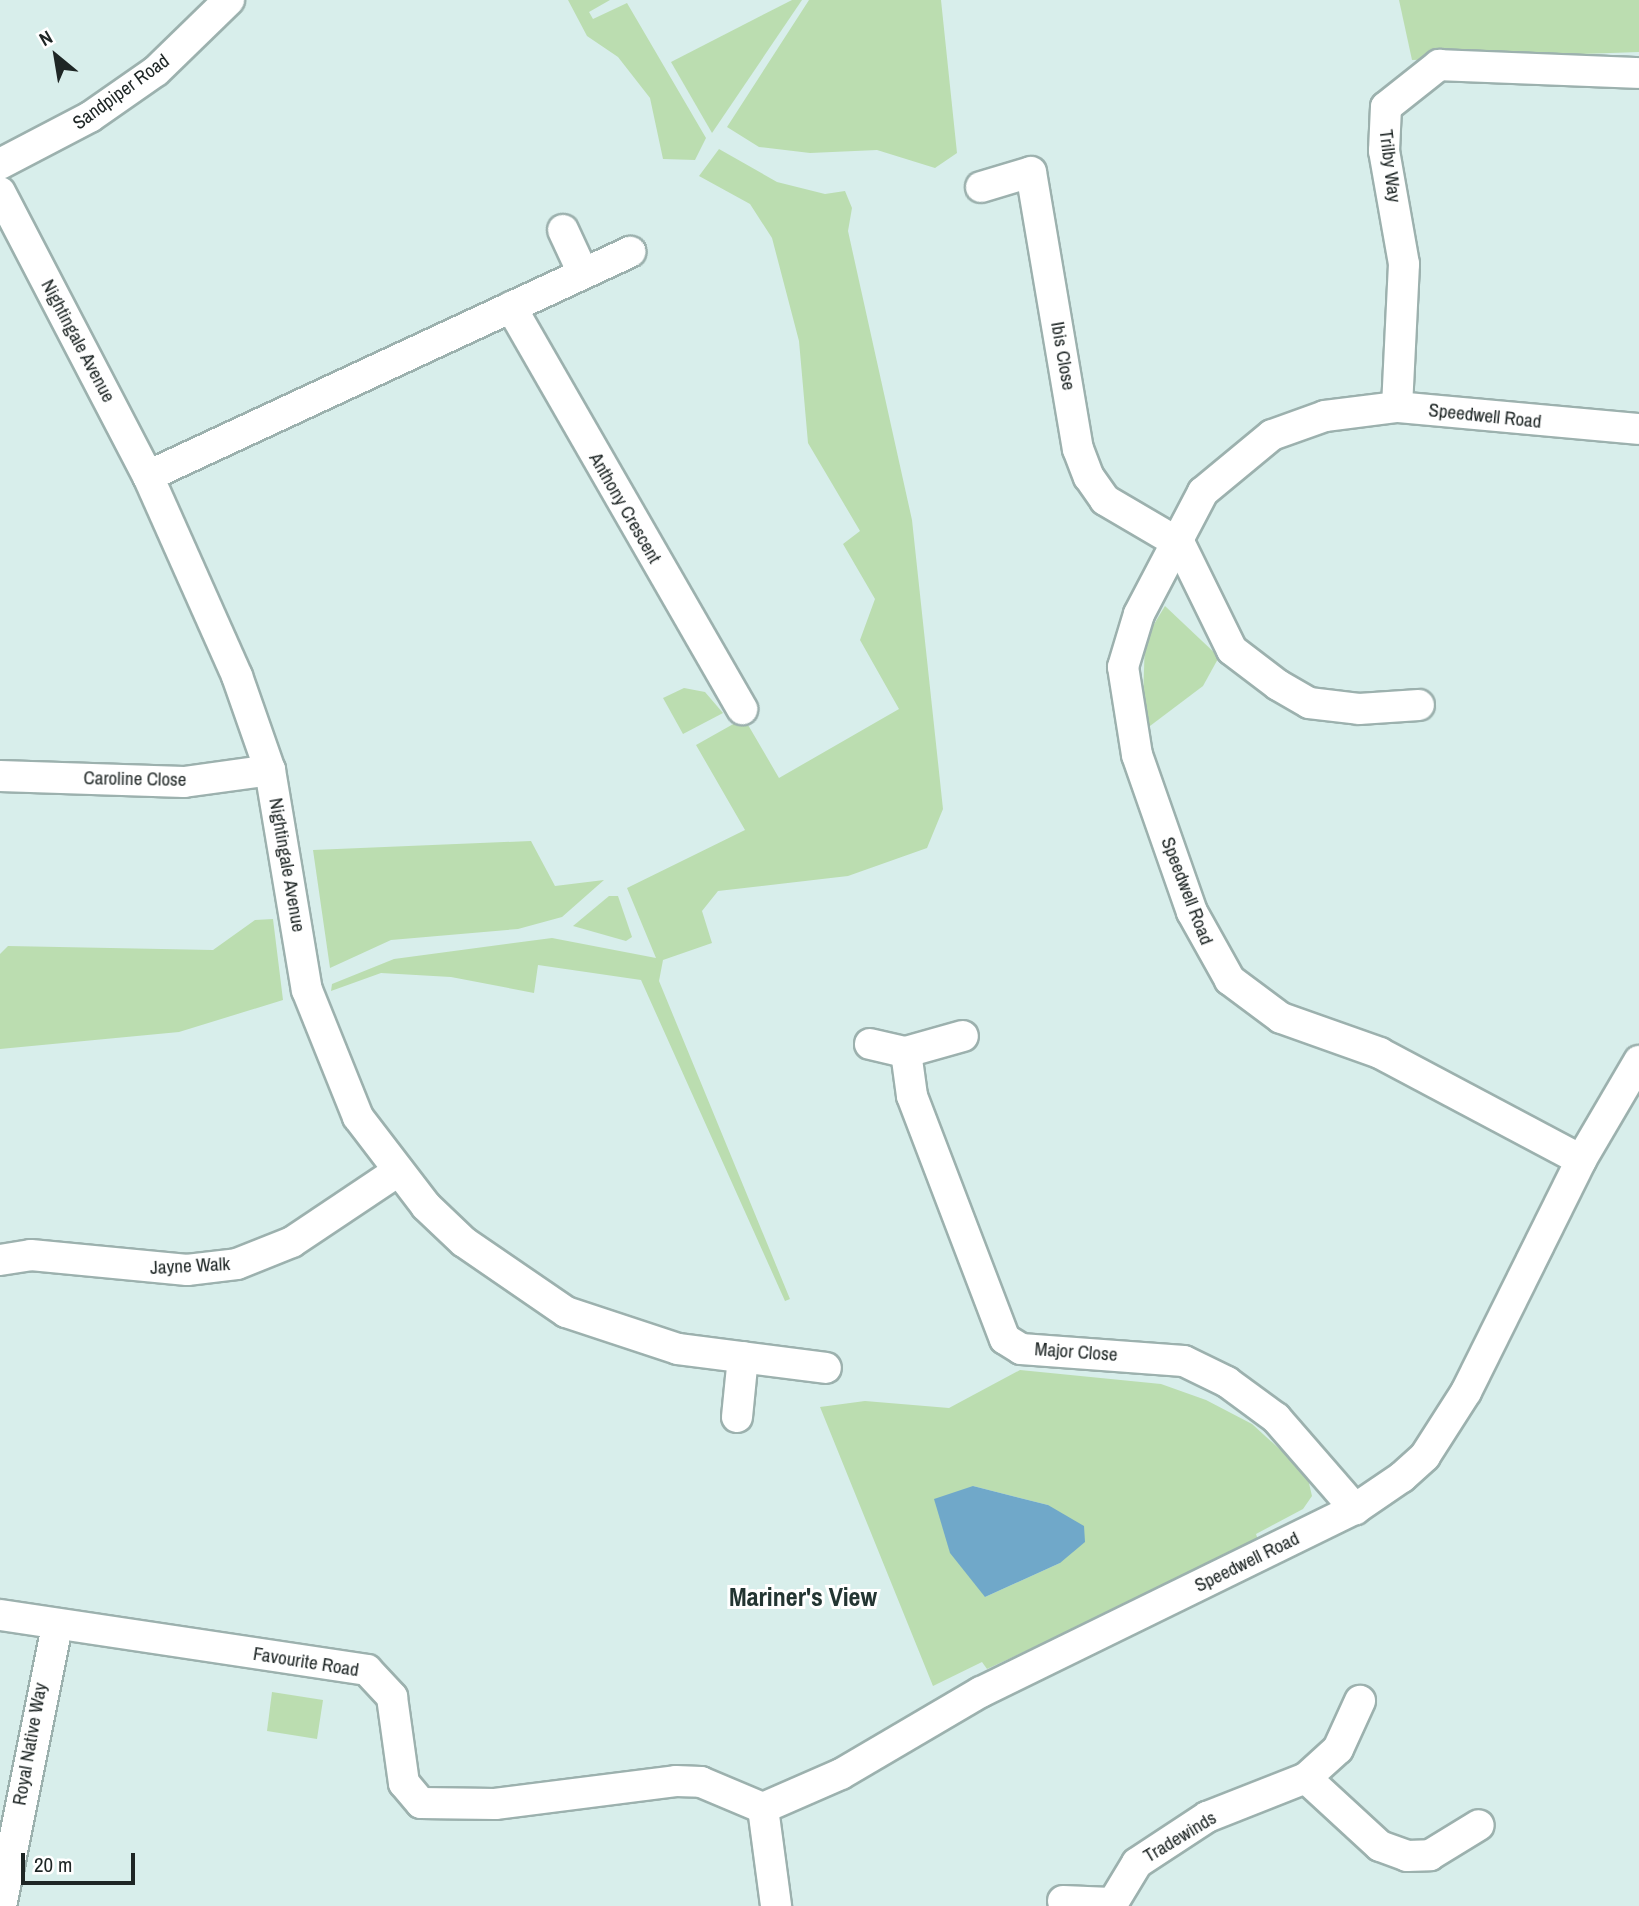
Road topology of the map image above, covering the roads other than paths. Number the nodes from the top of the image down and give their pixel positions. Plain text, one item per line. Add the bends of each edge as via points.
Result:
1 (229, 0) edge
2 (1639, 72) edge
3 (0, 164) edge
4 (981, 187) dead end
5 (0, 192) edge
6 (563, 230) dead end
7 (630, 252) dead end
8 (583, 273) junction
9 (511, 307) junction
10 (1397, 407) junction
11 (1639, 429) edge
12 (148, 476) junction
13 (1180, 544) junction
14 (1419, 705) dead end
15 (742, 709) dead end
16 (270, 770) junction
17 (0, 776) edge
18 (963, 1036) dead end
19 (870, 1044) dead end
20 (906, 1052) junction
21 (1639, 1061) edge
22 (1581, 1160) junction
23 (398, 1171) junction
24 (0, 1260) edge
25 (743, 1357) junction
26 (827, 1368) dead end
27 (737, 1417) dead end
28 (1355, 1509) junction
29 (0, 1615) edge
30 (57, 1625) junction
31 (1360, 1700) dead end
32 (1307, 1778) junction
33 (763, 1808) junction
34 (1479, 1825) dead end
35 (1063, 1901) dead end
36 (1111, 1904) edge
37 (1, 1906) edge
38 (776, 1906) edge

1 - 3 street, Sandpiper Road via 145,78 90,117
2 - 10 street, Trilby Way via 1439,65 1386,107 1384,151 1404,264
4 - 13 street, Ibis Close via 1031,172 1078,449 1089,477 1105,500
5 - 12 street, Nightingale Avenue
6 - 8 street
7 - 8 street
8 - 9 street
9 - 12 street
9 - 15 street, Anthony Crescent
10 - 11 street, Speedwell Road
10 - 13 street, Speedwell Road via 1325,416 1272,435 1203,492
12 - 16 street, Nightingale Avenue via 237,676
13 - 14 street via 1232,650 1278,685 1309,703 1359,709
13 - 22 street, Speedwell Road via 1139,614 1123,667 1137,755 1208,949 1230,980 1281,1018 1380,1053
16 - 17 street, Caroline Close via 184,782
16 - 23 street, Nightingale Avenue via 307,990 358,1116
18 - 20 street
19 - 20 street
20 - 28 street, Major Close via 912,1096 1005,1339 1021,1349 1184,1361 1227,1382 1276,1418
21 - 22 street, Speedwell Road
22 - 28 street, Speedwell Road via 1466,1392 1425,1456
23 - 24 street, Jayne Walk via 292,1242 237,1264 187,1270 31,1255
23 - 25 street, Nightingale Avenue via 464,1242 566,1312 678,1349
25 - 26 street, Nightingale Avenue
25 - 27 street
28 - 33 street, Speedwell Road via 981,1692 841,1774
29 - 30 street, Favourite Road
30 - 33 street, Favourite Road via 367,1670 392,1698 404,1783 421,1803 495,1804 676,1781 701,1782
30 - 37 street, Royal Native Way
31 - 32 street, Tradewinds via 1338,1749
32 - 34 street via 1380,1846 1406,1856 1446,1848
32 - 36 street, Tradewinds via 1207,1817 1137,1863
33 - 38 street
35 - 36 street, Tradewinds

